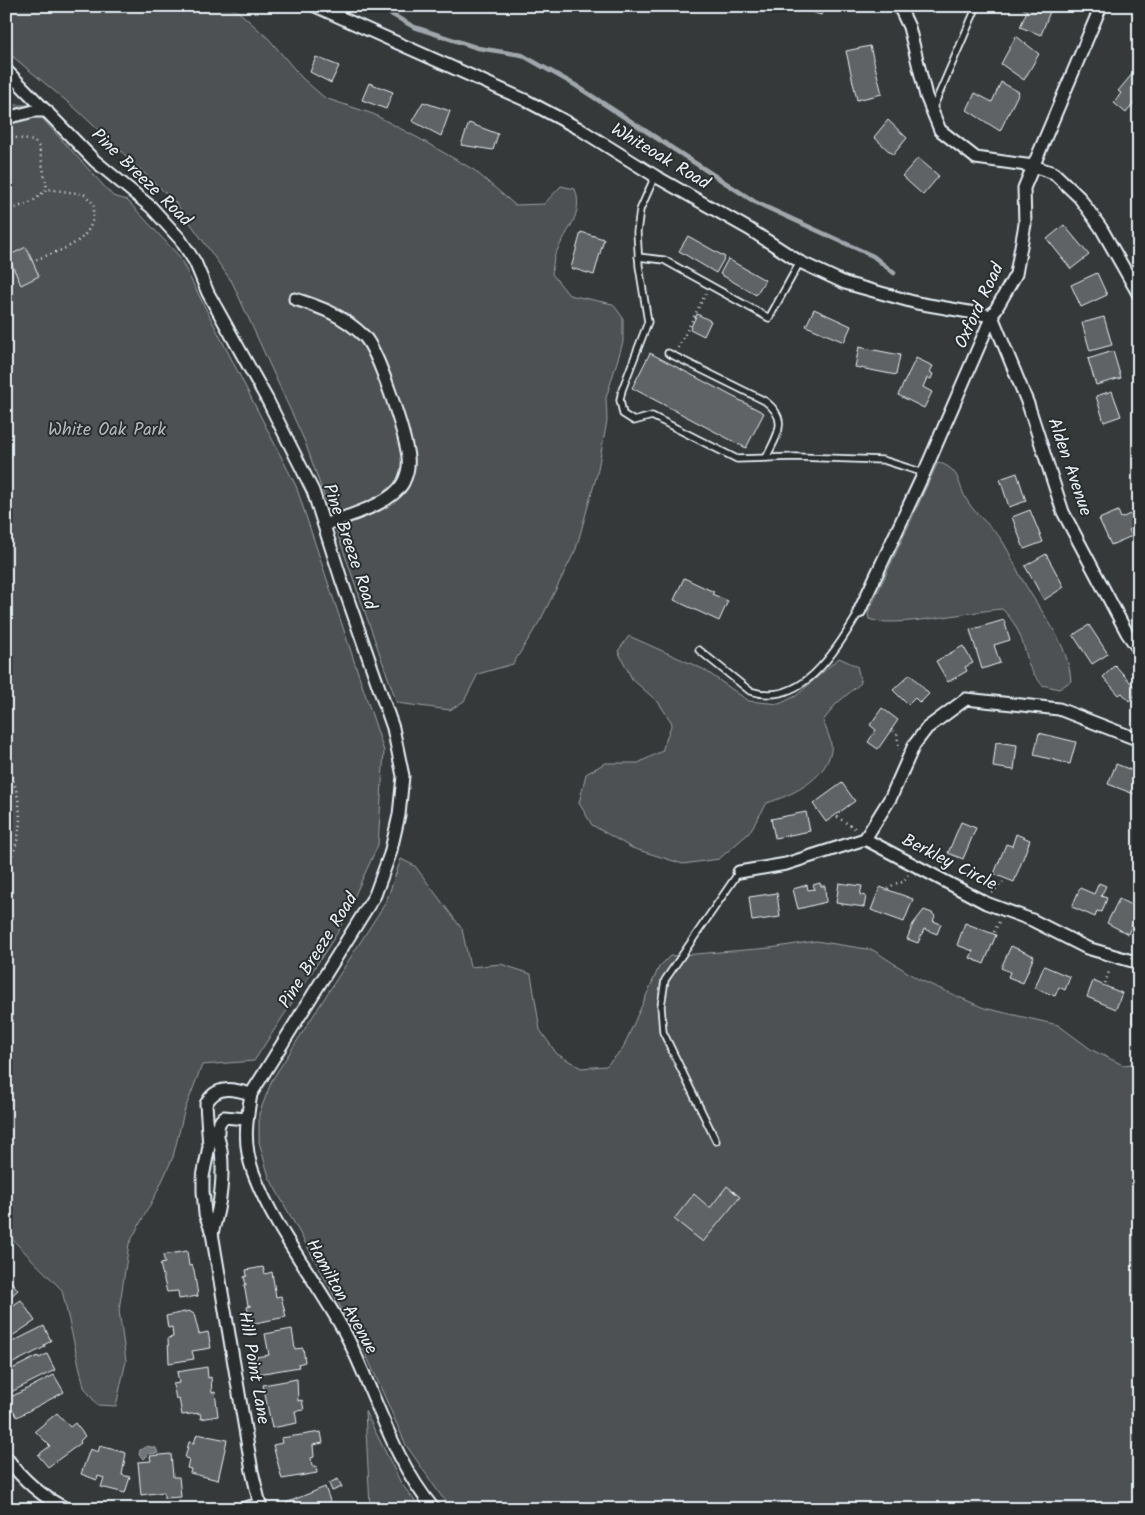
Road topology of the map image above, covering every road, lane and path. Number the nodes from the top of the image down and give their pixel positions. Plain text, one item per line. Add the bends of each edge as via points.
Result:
1 (315, 6) edge
2 (899, 6) edge
3 (977, 6) edge
4 (1101, 6) edge
5 (7, 72) edge
6 (932, 110) junction
7 (47, 111) junction
8 (6, 118) edge
9 (6, 136) edge
10 (1033, 166) junction
11 (655, 176) junction
12 (47, 189) junction
13 (6, 211) edge
14 (638, 257) junction
15 (32, 261) dead end
16 (800, 262) junction
17 (710, 285) junction
18 (1139, 295) edge
19 (295, 299) dead end
20 (992, 316) junction
21 (671, 355) joint
22 (766, 458) junction
23 (924, 474) junction
24 (324, 525) junction
25 (858, 612) joint
26 (699, 650) dead end
27 (1139, 650) edge
28 (894, 731) dead end
29 (1139, 740) edge
30 (902, 750) dead end
31 (6, 762) edge
32 (837, 817) dead end
33 (862, 836) junction
34 (6, 868) edge
35 (739, 872) joint
36 (909, 874) dead end
37 (1003, 882) dead end
38 (888, 889) dead end
39 (990, 897) dead end
40 (1001, 918) dead end
41 (994, 932) dead end
42 (1139, 963) edge
43 (1110, 969) dead end
44 (1105, 983) dead end
45 (251, 1094) junction
46 (247, 1119) junction
47 (716, 1141) dead end
48 (221, 1151) junction
49 (209, 1152) junction
50 (204, 1205) junction
51 (219, 1206) junction
52 (212, 1233) junction
53 (6, 1457) edge
54 (261, 1506) edge
55 (67, 1509) edge
56 (241, 1509) edge
57 (434, 1509) edge

1 - 11 street, Whiteoak Road via 525,100 578,128
2 - 6 street via 909,27
3 - 6 lane
4 - 10 street, Oxford Road
5 - 7 street, Pine Breeze Road
6 - 10 street via 940,130 976,158
7 - 8 street
7 - 24 street, Pine Breeze Road via 95,161 151,207 180,238 313,491
9 - 12 path via 34,141 39,147
10 - 18 street via 1054,173 1079,197 1101,228
10 - 20 street, Oxford Road via 1024,188 1025,224 1016,274
11 - 14 lane via 638,220
11 - 16 street, Whiteoak Road
12 - 13 path via 32,202
12 - 15 path via 69,191 90,198 94,203 93,224 78,242
14 - 17 lane via 664,260
14 - 22 lane via 648,322 622,390 623,414 634,421 652,416 737,459
16 - 17 lane via 769,318
16 - 20 street, Whiteoak Road via 845,283 917,303
17 - 21 path
19 - 24 street via 331,311 365,337 376,355 404,436 408,458 403,484 384,501
20 - 23 street, Oxford Road
20 - 27 street, Alden Avenue via 1028,404 1063,512
21 - 22 lane via 774,408 780,428
22 - 23 lane via 883,460
23 - 25 street, Oxford Road
24 - 45 street, Pine Breeze Road via 394,728 403,776 399,814 390,854 375,895
25 - 26 lane via 817,671 801,685 785,692 760,694 750,690
28 - 30 path
29 - 33 street via 1058,708 966,699 926,728 914,745 891,797
31 - 34 path via 19,798 21,827 14,854
32 - 33 path via 853,826
33 - 35 street via 786,864
33 - 42 street, Berkley Circle via 986,903 1032,920 1087,948
35 - 47 lane via 665,980 661,1006 662,1032
36 - 38 path via 903,882
37 - 39 path
40 - 41 path
43 - 44 path
45 - 46 street, Hamilton Avenue
45 - 49 street, Hill Point Lane via 232,1088 208,1098
46 - 48 street, Hill Point Lane via 224,1117 219,1122
46 - 57 street, Hamilton Avenue via 245,1132 253,1171 268,1205 346,1337 404,1467
48 - 49 street
48 - 51 street, Hill Point Lane
49 - 50 street, Hill Point Lane via 203,1176
50 - 51 street
50 - 52 street, Hill Point Lane
51 - 52 street, Hill Point Lane
52 - 54 street, Hill Point Lane via 252,1471
53 - 55 street via 26,1481
54 - 56 street

